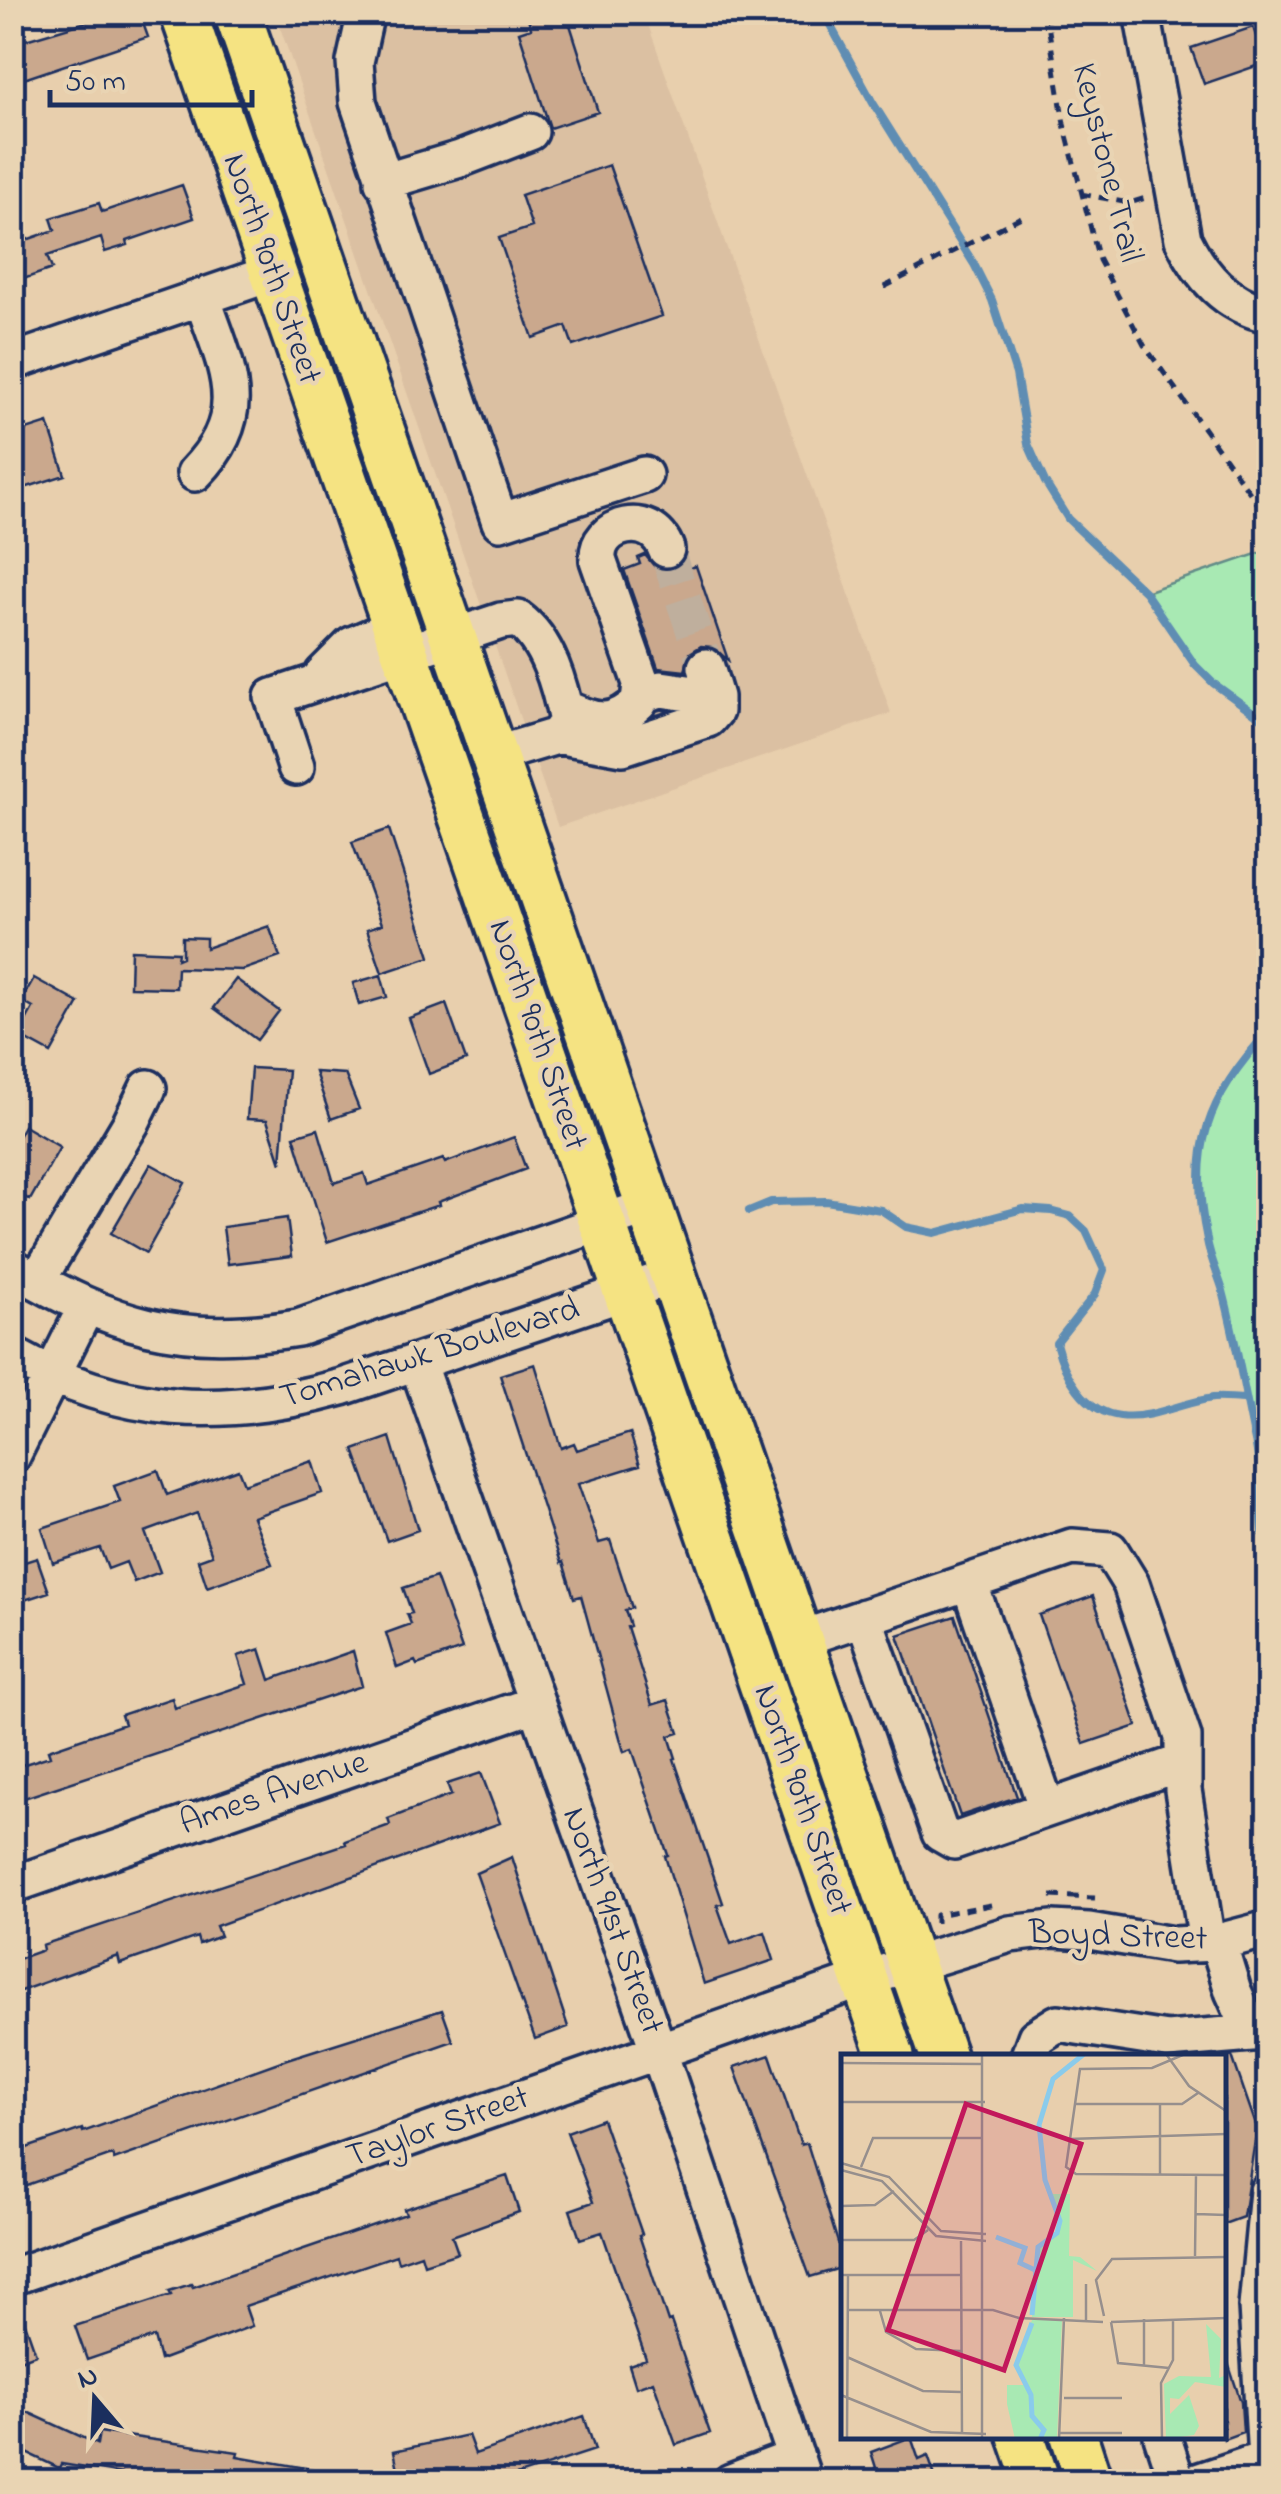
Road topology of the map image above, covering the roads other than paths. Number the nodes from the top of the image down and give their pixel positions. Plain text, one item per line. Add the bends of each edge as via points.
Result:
1 (183, 12) edge
2 (237, 12) edge
3 (366, 12) edge
4 (1142, 12) edge
5 (530, 132) dead end
6 (383, 182) junction
7 (272, 273) junction
8 (202, 297) junction
9 (1256, 311) edge
10 (12, 362) edge
11 (195, 473) dead end
12 (644, 475) dead end
13 (666, 549) tunnel mouth
14 (453, 637) junction
15 (400, 639) junction
16 (640, 695) junction
17 (561, 722) junction
18 (494, 755) junction
19 (296, 766) dead end
20 (148, 1088) dead end
21 (650, 1206) junction
22 (602, 1224) junction
23 (25, 1274) edge
24 (673, 1276) junction
25 (625, 1292) junction
26 (86, 1306) junction
27 (12, 1355) edge
28 (417, 1362) junction
29 (53, 1378) junction
30 (12, 1456) edge
31 (969, 1582) junction
32 (864, 1618) junction
33 (800, 1639) junction
34 (535, 1704) junction
35 (1183, 1762) junction
36 (1046, 1809) junction
37 (12, 1885) edge
38 (1268, 1930) edge
39 (1213, 1943) junction
40 (911, 1964) junction
41 (864, 1979) junction
42 (1260, 2047) edge
43 (658, 2052) junction
44 (890, 2054) edge
45 (942, 2054) edge
46 (1031, 2054) edge
47 (1268, 2191) edge
48 (12, 2277) edge
49 (1023, 2439) edge
50 (1075, 2439) edge
51 (1163, 2439) edge
52 (800, 2469) edge
53 (731, 2482) edge
54 (1037, 2482) edge
55 (1089, 2482) edge
56 (1177, 2482) edge
57 (1197, 2482) edge

1 - 7 main road, North 90th Street
2 - 14 main road, North 90th Street
3 - 6 street via 355,62 358,102
4 - 9 street via 1183,238 1216,287
5 - 6 street
6 - 12 street via 500,522
7 - 8 street
7 - 15 main road, North 90th Street
8 - 10 street
8 - 11 street via 232,398 229,422
13 - 16 street via 651,528 635,525 618,528 597,550
14 - 15 street
14 - 17 street via 518,619 534,631
14 - 18 main road, North 90th Street
15 - 19 street via 352,645 317,683 273,698
15 - 22 main road, North 90th Street
16 - 17 street via 627,714
16 - 17 street via 711,682 716,711 623,748
17 - 18 street
18 - 21 main road, North 90th Street
20 - 23 street via 131,1124
21 - 22 street, Tomahawk Boulevard
21 - 24 main road, North 90th Street
22 - 25 main road, North 90th Street
22 - 26 street, Tomahawk Boulevard via 298,1328 252,1336 153,1329
23 - 26 street, Tomahawk Boulevard
24 - 25 street, Tomahawk Boulevard
24 - 33 main road, North 90th Street
25 - 28 street, Tomahawk Boulevard
25 - 41 main road, North 90th Street
26 - 29 street
27 - 29 street, Tomahawk Boulevard
28 - 29 street, Tomahawk Boulevard via 289,1402 242,1408 150,1404
28 - 34 street, North 91st Street
29 - 30 street
31 - 32 street
31 - 35 street via 1072,1547 1110,1550 1131,1584 1183,1737
31 - 36 street
32 - 33 street
32 - 36 street via 940,1833 954,1840
33 - 40 main road, North 90th Street
34 - 37 street, Ames Avenue
34 - 43 street, North 91st Street
35 - 36 street
35 - 39 street
38 - 39 street, Boyd Street
39 - 40 street, Boyd Street via 1033,1930
39 - 42 street
40 - 41 street, Boyd Street
40 - 45 main road, North 90th Street
41 - 43 street, Taylor Street
41 - 44 main road, North 90th Street
42 - 46 street via 1058,2024 1036,2037
43 - 48 street, Taylor Street
43 - 52 street, North 91st Street
47 - 57 street via 1256,2308 1266,2459
49 - 54 main road
50 - 55 main road
51 - 56 street
52 - 53 street

